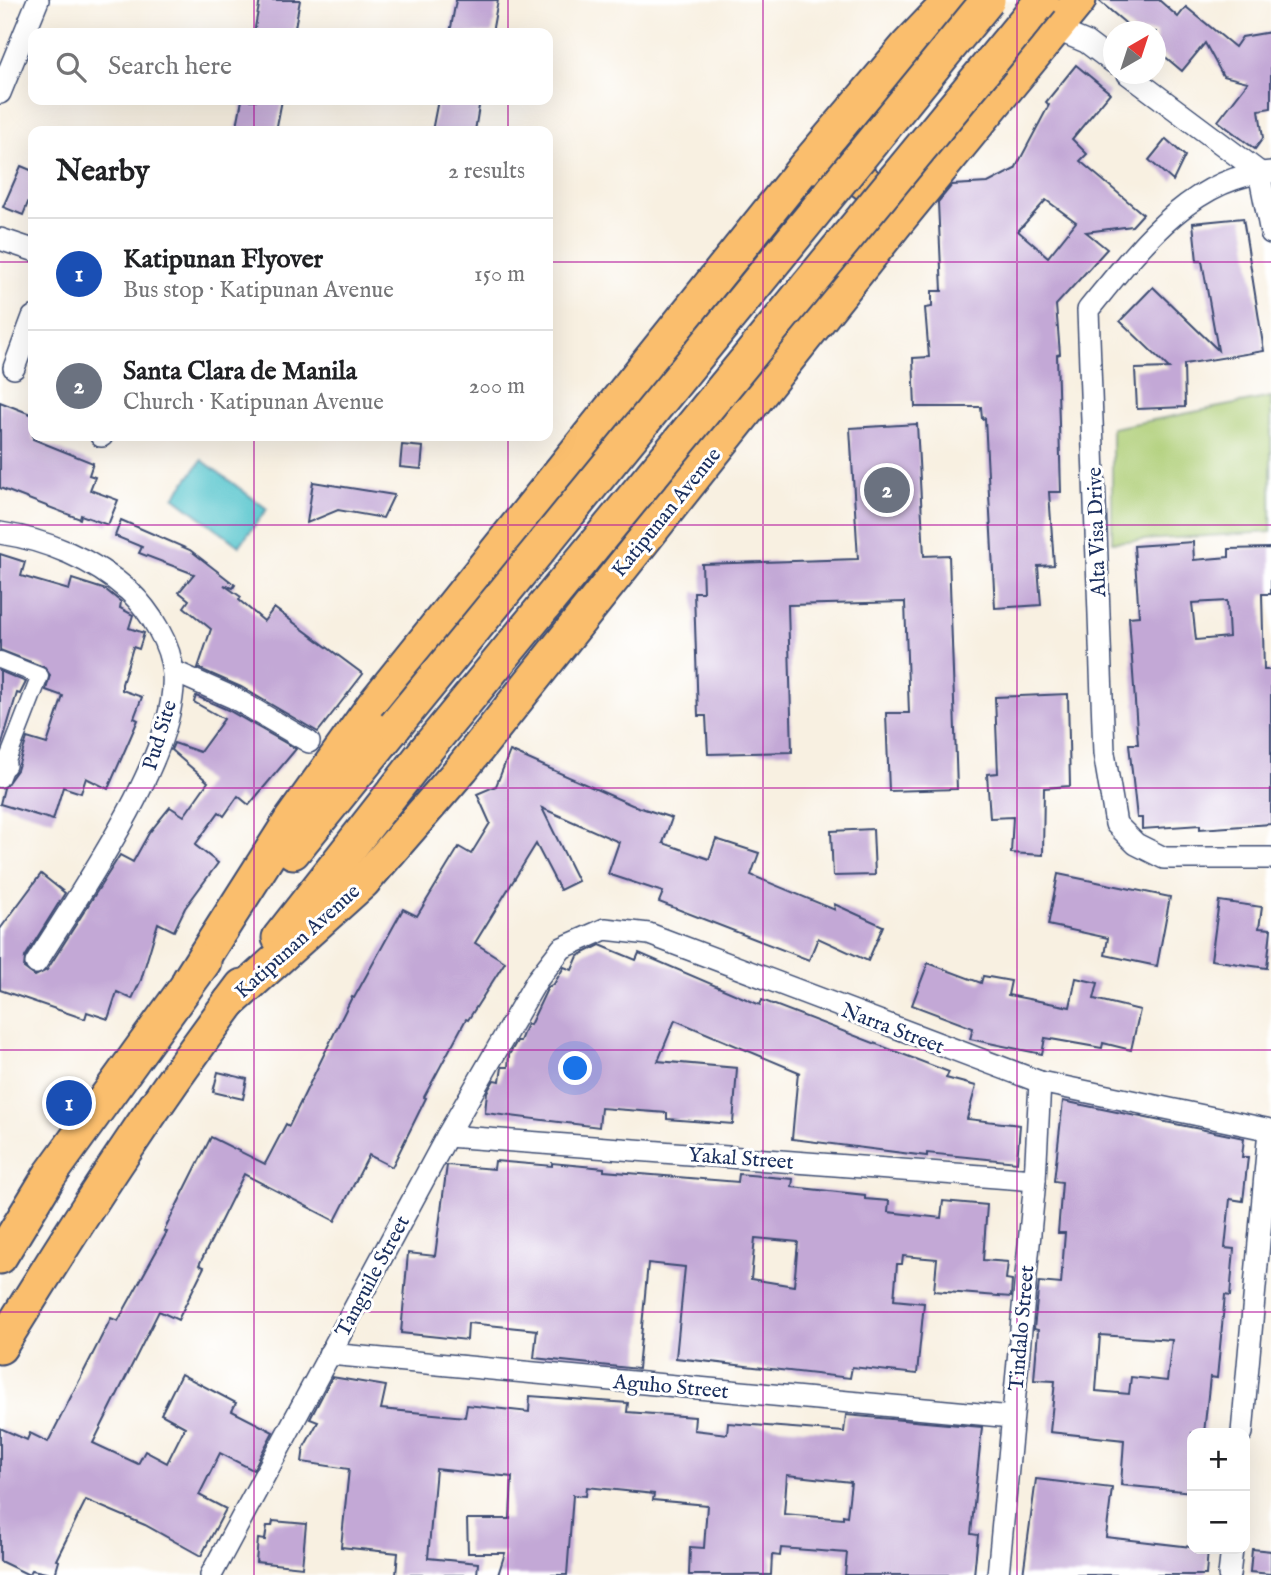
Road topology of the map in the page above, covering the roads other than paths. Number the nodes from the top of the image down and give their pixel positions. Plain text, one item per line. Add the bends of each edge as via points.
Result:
1 (38, 0) edge
2 (936, 0) edge
3 (951, 0) edge
4 (988, 0) edge
5 (1018, 0) edge
6 (1079, 0) edge
7 (1048, 14) edge
8 (908, 45) junction
9 (1103, 55) edge
10 (1142, 84) edge
11 (0, 93) edge
12 (848, 115) junction
13 (803, 169) junction
14 (940, 171) junction
15 (1265, 172) edge
16 (897, 222) junction
17 (1271, 233) edge
18 (0, 239) edge
19 (28, 248) edge
20 (28, 330) edge
21 (14, 368) dead end
22 (0, 533) edge
23 (0, 660) edge
24 (173, 671) junction
25 (309, 742) dead end
26 (2, 769) edge
27 (1271, 858) edge
28 (36, 963) dead end
29 (190, 980) junction
30 (537, 980) joint
31 (230, 1002) junction
32 (1040, 1082) junction
33 (1270, 1130) edge
34 (447, 1136) junction
35 (1034, 1180) junction
36 (0, 1257) edge
37 (0, 1347) edge
38 (329, 1354) junction
39 (1012, 1418) junction
40 (1242, 1428) edge
41 (1231, 1554) edge
42 (211, 1575) edge
43 (998, 1575) edge
44 (1229, 1575) edge

1 - 11 street
2 - 8 main road
3 - 8 main road
4 - 29 main road, bridge
5 - 7 main road
6 - 7 main road, Katipunan Avenue
7 - 9 street
7 - 14 main road, Katipunan Avenue
7 - 31 main road, Katipunan Avenue, bridge via 426,750
8 - 12 main road
10 - 15 street
12 - 13 main road
12 - 14 main road via 864,157 879,172 897,180
13 - 16 main road via 836,167 852,174 879,194
13 - 29 main road via 374,704 291,820
14 - 16 main road, Katipunan Avenue
15 - 17 street
15 - 27 street, Alta Visa Drive via 1202,193 1144,241 1088,310 1104,753 1116,824 1136,844 1164,858
16 - 31 main road, Katipunan Avenue via 463,767 363,882
18 - 19 street
20 - 21 street
22 - 24 street, Pud Site via 59,549 108,573 136,598 159,628
23 - 26 street via 40,676
24 - 25 street via 234,698
24 - 28 street, Pud Site via 173,704 142,786
29 - 36 main road via 50,1175
30 - 32 street, Narra Street via 562,948 604,929 649,934
30 - 34 street, Tanguile Street
31 - 37 main road, Katipunan Avenue via 89,1203
32 - 33 street, Narra Street
32 - 35 street, Tindalo Street
33 - 40 street
34 - 35 street, Yakal Street
34 - 38 street, Tanguile Street
35 - 39 street, Tindalo Street
38 - 39 street, Aguho Street
38 - 42 street, Tanguile Street
39 - 43 street, Tindalo Street
41 - 44 street

